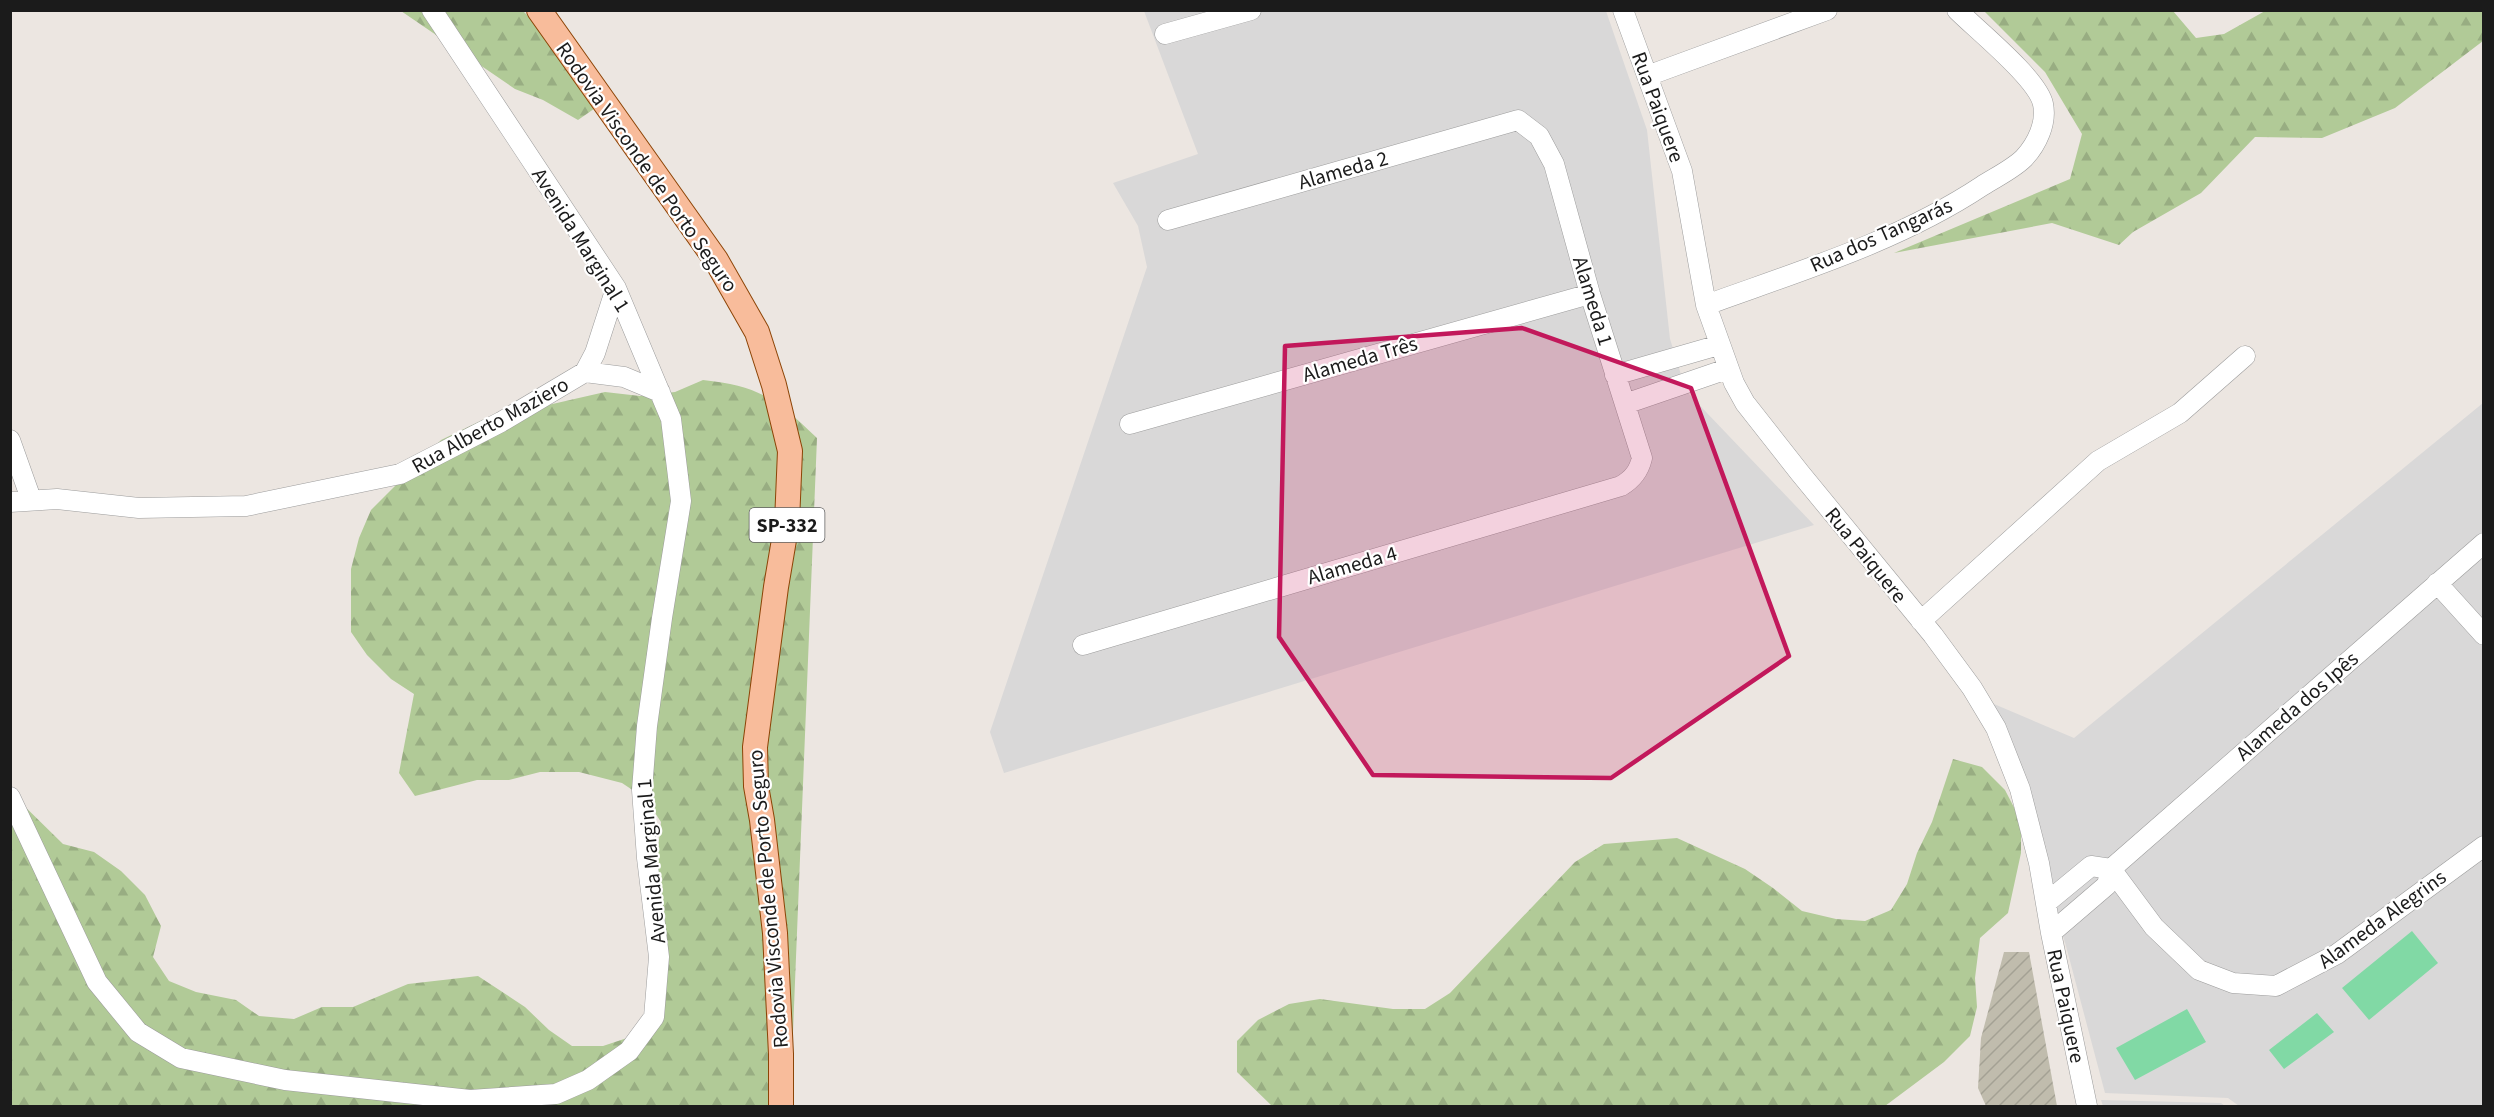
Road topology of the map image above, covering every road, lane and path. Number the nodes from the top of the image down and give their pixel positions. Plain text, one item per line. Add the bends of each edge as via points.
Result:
1 (432, 10) edge
2 (540, 10) edge
3 (1251, 10) edge
4 (1623, 10) edge
5 (1827, 10) edge
6 (1957, 10) edge
7 (1165, 34) dead end
8 (1647, 76) junction
9 (1518, 120) joint
10 (1168, 220) dead end
11 (616, 288) junction
12 (1590, 294) junction
13 (1706, 305) junction
14 (1719, 345) junction
15 (2245, 356) dead end
16 (1727, 369) junction
17 (585, 372) junction
18 (1615, 375) junction
19 (660, 392) junction
20 (1625, 404) junction
21 (1130, 424) dead end
22 (10, 440) edge
23 (1621, 486) joint
24 (31, 499) junction
25 (10, 502) edge
26 (2484, 543) edge
27 (2437, 583) junction
28 (1921, 621) junction
29 (2484, 635) edge
30 (1083, 645) dead end
31 (10, 797) edge
32 (2484, 846) edge
33 (2111, 869) junction
34 (2046, 903) junction
35 (2051, 933) junction
36 (781, 1107) edge
37 (2088, 1107) edge

1 - 11 street, Avenida Marginal 1
2 - 36 main road, Rodovia Visconde de Porto Seguro / SP-332 via 722,270 757,332 790,451 787,522 755,747 756,786 775,933
3 - 7 street
4 - 8 street, Rua Paiquere
5 - 8 street
6 - 13 street, Rua dos Tangarás via 2025,75 2043,102 2040,132 2023,159 1937,215 1831,260
8 - 13 street, Rua Paiquere via 1682,171
9 - 10 street, Alameda 2
9 - 12 street, Alameda 1 via 1539,136 1554,164
11 - 17 street
11 - 19 street, Avenida Marginal 1
12 - 18 street, Alameda 1
12 - 21 street, Alameda Três
13 - 14 street, Rua Paiquere
14 - 16 street, Rua Paiquere
14 - 18 street
15 - 28 street via 2180,413 2098,461
16 - 20 street
16 - 28 street, Rua Paiquere via 1745,403
17 - 19 street, Rua Alberto Maziero via 624,377
17 - 24 street, Rua Alberto Maziero via 501,422 400,474 236,507 139,508
18 - 20 street, Alameda 1
19 - 31 street, Avenida Marginal 1 via 671,419 681,501 656,661 642,790 659,957 654,1017 629,1051 588,1080 556,1094 470,1100 285,1080 181,1058 138,1032 97,982
20 - 23 street, Alameda 1 via 1642,458 1632,479
22 - 24 street
23 - 30 street, Alameda 4
24 - 25 street, Rua Alberto Maziero
26 - 27 street, Alameda dos Ipês
27 - 29 street
27 - 33 street, Alameda dos Ipês
28 - 34 street, Rua Paiquere via 1972,688 1996,728 2020,789
32 - 33 street, Alameda Alegrins via 2337,954 2276,986 2233,983 2199,970 2154,927
33 - 34 street via 2091,866
33 - 35 street, Alameda dos Ipês via 2107,885
34 - 35 street, Rua Paiquere
35 - 37 street, Rua Paiquere

